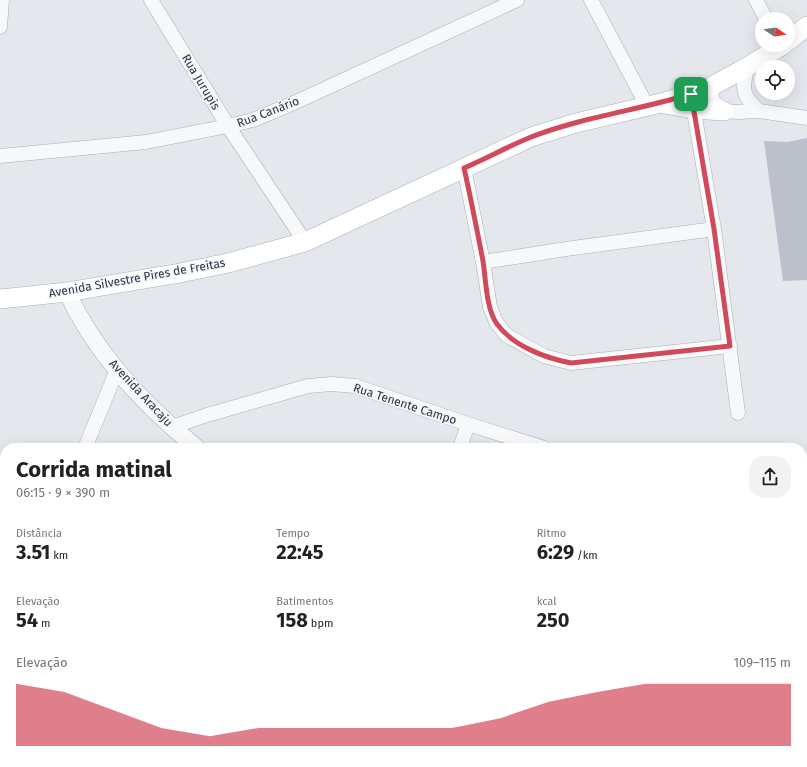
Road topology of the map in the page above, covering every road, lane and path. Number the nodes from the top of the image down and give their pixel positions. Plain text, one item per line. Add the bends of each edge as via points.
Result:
1 (2, 0) edge
2 (151, 0) edge
3 (517, 0) edge
4 (591, 0) edge
5 (756, 0) edge
6 (762, 12) edge
7 (807, 26) edge
8 (0, 27) edge
9 (795, 35) edge
10 (770, 52) edge
11 (747, 67) junction
12 (710, 88) junction
13 (692, 101) junction
14 (654, 105) junction
15 (724, 111) junction
16 (759, 111) junction
17 (807, 118) edge
18 (228, 126) junction
19 (0, 156) edge
20 (464, 168) junction
21 (714, 229) junction
22 (305, 242) junction
23 (483, 262) junction
24 (67, 292) junction
25 (0, 299) edge
26 (730, 346) junction
27 (117, 370) junction
28 (738, 412) dead end
29 (468, 424) junction
30 (172, 428) junction
31 (87, 443) edge
32 (191, 443) edge
33 (462, 443) edge
34 (528, 443) edge

1 - 8 street
2 - 18 street, Rua Jurupis
3 - 18 street, Rua Canário via 296,102 253,120
4 - 14 street
5 - 6 street
7 - 9 main road
10 - 11 main road
11 - 12 main road
11 - 16 street via 745,93 748,101
12 - 13 main road
12 - 15 street via 712,101
13 - 14 main road
13 - 15 main road
13 - 21 street
14 - 20 main road, Avenida Silvestre Pires de Freitas via 576,123 531,137
15 - 16 street
16 - 17 street
18 - 19 street, Rua Canário via 146,142
18 - 22 street, Rua Jurupis
20 - 22 main road, Avenida Silvestre Pires de Freitas
20 - 23 street
21 - 23 street
21 - 26 street
22 - 24 main road, Avenida Silvestre Pires de Freitas via 228,263
23 - 26 street via 490,307 496,322 506,335 544,356 571,363
24 - 25 main road, Avenida Silvestre Pires de Freitas
24 - 27 street, Avenida Aracaju via 83,324
26 - 28 street
27 - 30 street, Avenida Aracaju
27 - 31 street
29 - 30 street, Rua Tenente Campo via 355,386 331,384 308,386 207,415
29 - 33 street
29 - 34 street, Rua Tenente Campo
30 - 32 street, Avenida Aracaju

